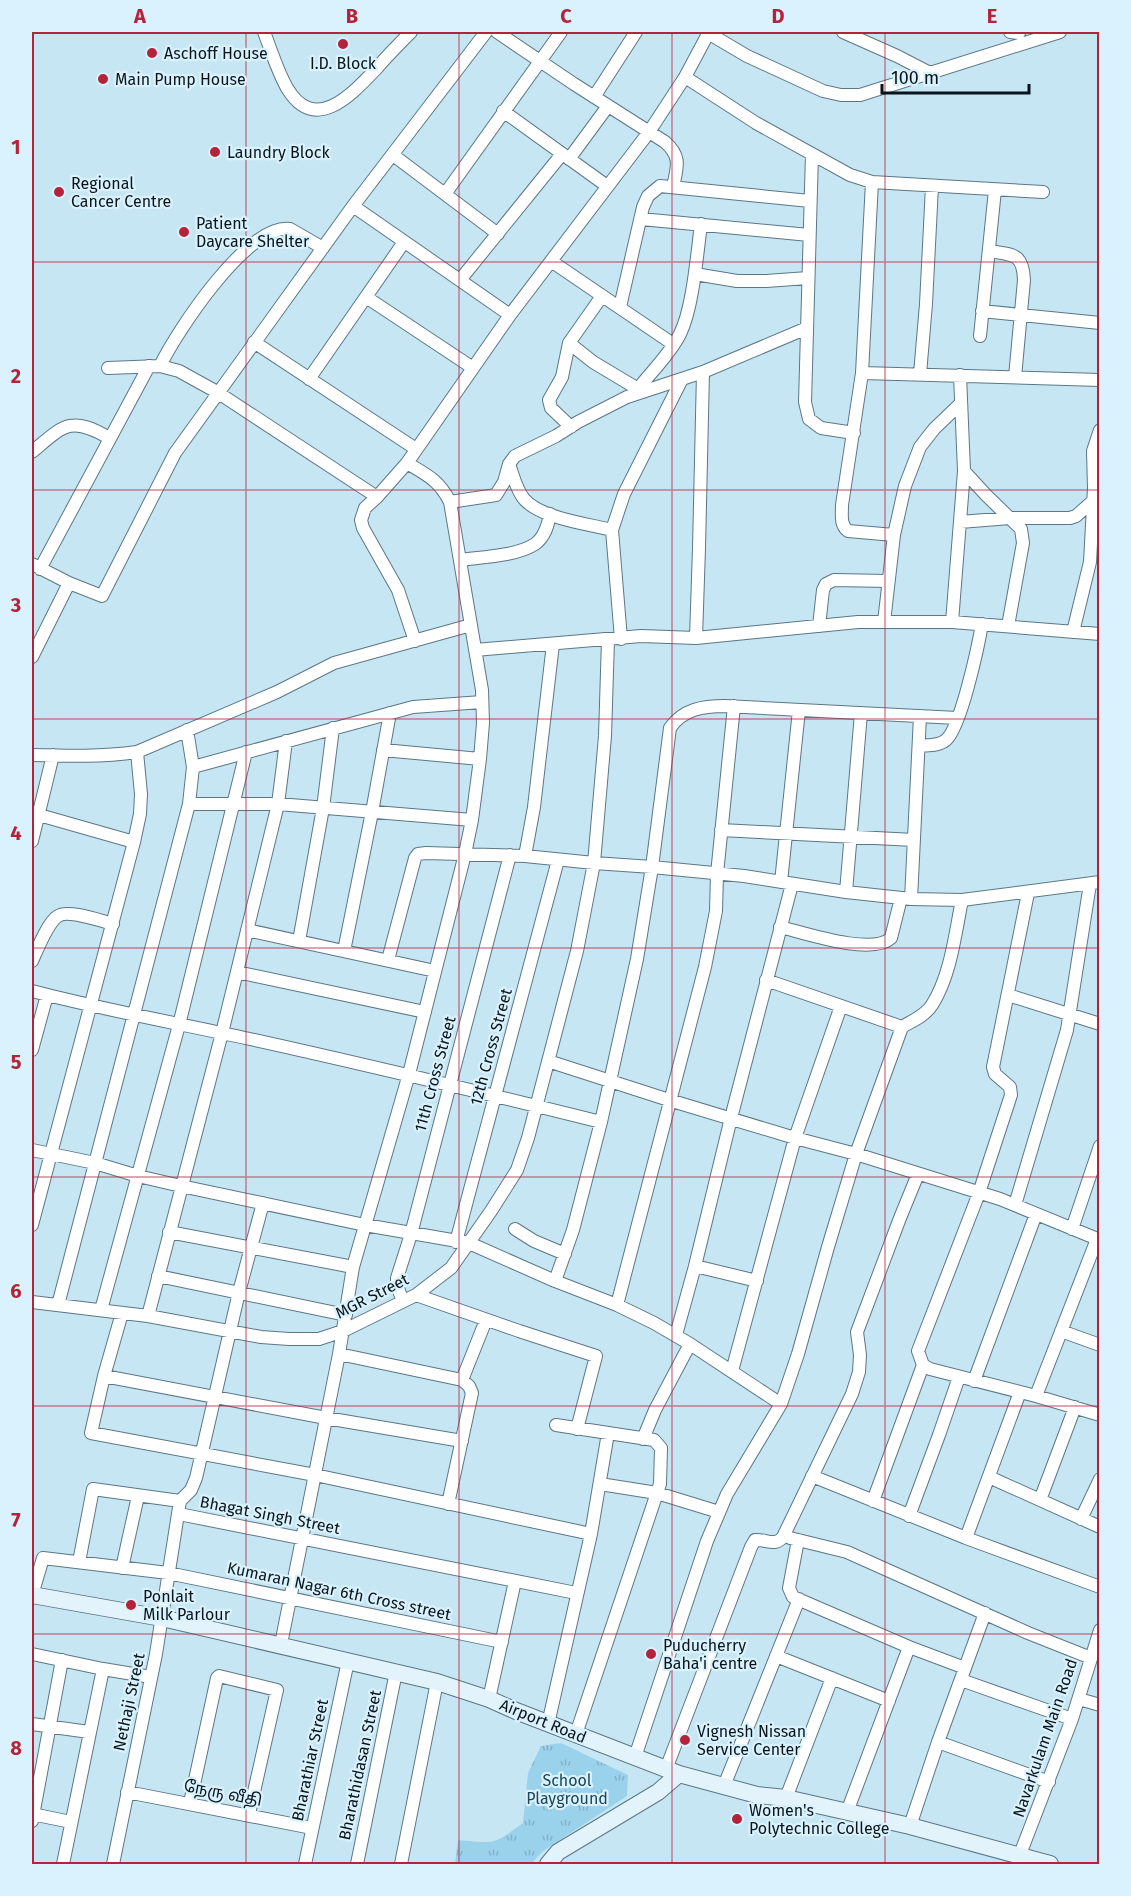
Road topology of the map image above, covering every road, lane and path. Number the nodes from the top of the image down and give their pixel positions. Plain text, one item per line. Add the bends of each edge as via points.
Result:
1 (264, 32) edge
2 (411, 32) edge
3 (486, 32) edge
4 (497, 32) edge
5 (561, 32) edge
6 (636, 32) edge
7 (709, 32) edge
8 (843, 32) edge
9 (1060, 32) edge
10 (860, 35) edge
11 (1017, 35) edge
12 (541, 61) junction
13 (930, 73) junction
14 (685, 77) junction
15 (594, 97) junction
16 (608, 106) junction
17 (502, 111) junction
18 (649, 132) junction
19 (812, 154) junction
20 (393, 155) junction
21 (566, 157) junction
22 (872, 182) junction
23 (607, 186) junction
24 (932, 186) junction
25 (673, 187) junction
26 (995, 190) junction
27 (1043, 192) dead end
28 (445, 194) junction
29 (810, 201) junction
30 (353, 206) junction
31 (640, 219) junction
32 (701, 224) junction
33 (498, 234) junction
34 (809, 235) junction
35 (404, 242) junction
36 (323, 248) junction
37 (990, 251) junction
38 (551, 261) junction
39 (694, 274) junction
40 (808, 278) junction
41 (460, 280) junction
42 (602, 296) junction
43 (366, 297) junction
44 (620, 307) junction
45 (982, 311) junction
46 (510, 315) junction
47 (1021, 315) junction
48 (1100, 323) edge
49 (807, 328) junction
50 (980, 336) dead end
51 (254, 342) junction
52 (569, 343) junction
53 (674, 344) junction
54 (155, 366) junction
55 (108, 368) dead end
56 (473, 368) junction
57 (703, 372) junction
58 (862, 373) junction
59 (920, 374) junction
60 (960, 375) junction
61 (1015, 377) junction
62 (309, 379) junction
63 (682, 379) junction
64 (1100, 380) edge
65 (640, 391) junction
66 (218, 392) junction
67 (960, 404) junction
68 (571, 427) junction
69 (1100, 430) edge
70 (854, 433) junction
71 (109, 438) junction
72 (416, 449) junction
73 (32, 452) edge
74 (407, 462) junction
75 (510, 464) junction
76 (964, 471) junction
77 (1096, 473) edge
78 (377, 497) junction
79 (1093, 501) junction
80 (450, 502) junction
81 (550, 514) junction
82 (1010, 518) junction
83 (960, 522) junction
84 (612, 530) junction
85 (894, 535) junction
86 (460, 560) junction
87 (36, 567) edge
88 (888, 581) junction
89 (69, 583) junction
90 (884, 622) junction
91 (952, 622) junction
92 (982, 624) junction
93 (471, 625) junction
94 (819, 626) junction
95 (1008, 626) junction
96 (1073, 632) junction
97 (1100, 634) edge
98 (696, 638) junction
99 (621, 639) junction
100 (608, 640) junction
101 (415, 641) junction
102 (553, 644) junction
103 (475, 650) junction
104 (32, 657) edge
105 (482, 702) junction
106 (734, 706) junction
107 (799, 710) junction
108 (390, 713) junction
109 (861, 713) junction
110 (920, 716) junction
111 (957, 717) junction
112 (333, 728) junction
113 (187, 730) junction
114 (286, 741) junction
115 (919, 746) junction
116 (383, 750) junction
117 (137, 752) junction
118 (246, 752) junction
119 (32, 755) edge
120 (53, 755) junction
121 (480, 759) junction
122 (193, 767) junction
123 (189, 804) junction
124 (278, 804) junction
125 (233, 805) junction
126 (323, 808) junction
127 (372, 812) junction
128 (35, 814) edge
129 (472, 820) junction
130 (721, 830) junction
131 (786, 834) junction
132 (851, 837) junction
133 (914, 840) junction
134 (32, 841) edge
135 (134, 842) junction
136 (465, 854) junction
137 (510, 855) junction
138 (525, 856) junction
139 (558, 860) junction
140 (594, 863) junction
141 (652, 867) junction
142 (717, 874) junction
143 (787, 883) junction
144 (1095, 883) edge
145 (846, 892) junction
146 (1029, 893) junction
147 (906, 898) junction
148 (963, 900) junction
149 (113, 924) junction
150 (780, 927) junction
151 (247, 930) junction
152 (299, 941) junction
153 (344, 951) junction
154 (388, 960) junction
155 (32, 961) edge
156 (435, 971) junction
157 (237, 972) junction
158 (766, 980) junction
159 (32, 991) edge
160 (1008, 994) junction
161 (47, 995) junction
162 (841, 1006) junction
163 (90, 1007) junction
164 (425, 1012) junction
165 (1070, 1014) junction
166 (134, 1016) junction
167 (1100, 1024) edge
168 (179, 1025) junction
169 (902, 1027) junction
170 (222, 1033) junction
171 (32, 1050) edge
172 (548, 1061) junction
173 (409, 1074) junction
174 (611, 1082) junction
175 (449, 1084) junction
176 (494, 1096) junction
177 (669, 1100) junction
178 (537, 1106) junction
179 (730, 1118) junction
180 (601, 1122) junction
181 (795, 1138) junction
182 (1100, 1146) edge
183 (32, 1150) edge
184 (50, 1153) junction
185 (856, 1154) junction
186 (95, 1163) junction
187 (918, 1174) junction
188 (138, 1176) junction
189 (181, 1186) junction
190 (979, 1193) junction
191 (263, 1203) junction
192 (1014, 1205) junction
193 (1036, 1214) junction
194 (32, 1225) edge
195 (365, 1226) junction
196 (515, 1229) dead end
197 (1072, 1229) junction
198 (169, 1232) junction
199 (411, 1234) junction
200 (1098, 1240) edge
201 (456, 1242) junction
202 (469, 1243) junction
203 (251, 1247) junction
204 (565, 1254) junction
205 (695, 1266) junction
206 (353, 1267) junction
207 (158, 1275) junction
208 (555, 1281) junction
209 (757, 1281) junction
210 (239, 1292) junction
211 (416, 1295) junction
212 (403, 1301) junction
213 (32, 1302) edge
214 (58, 1305) junction
215 (617, 1305) junction
216 (102, 1310) junction
217 (122, 1312) junction
218 (346, 1315) junction
219 (148, 1316) junction
220 (486, 1320) junction
221 (230, 1331) junction
222 (343, 1331) junction
223 (1061, 1331) junction
224 (676, 1335) junction
225 (690, 1344) junction
226 (1100, 1345) edge
227 (339, 1354) junction
228 (923, 1365) junction
229 (732, 1371) junction
230 (104, 1376) junction
231 (959, 1377) junction
232 (462, 1380) junction
233 (974, 1381) junction
234 (1020, 1392) junction
235 (1036, 1396) junction
236 (215, 1398) junction
237 (781, 1404) junction
238 (1076, 1407) junction
239 (1100, 1415) edge
240 (326, 1419) junction
241 (556, 1425) dead end
242 (577, 1428) junction
243 (608, 1433) junction
244 (643, 1438) junction
245 (462, 1441) junction
246 (202, 1454) junction
247 (315, 1475) junction
248 (812, 1476) junction
249 (989, 1477) junction
250 (1100, 1479) edge
251 (600, 1484) junction
252 (657, 1493) junction
253 (138, 1497) junction
254 (1040, 1500) junction
255 (873, 1501) junction
256 (448, 1504) junction
257 (179, 1508) junction
258 (719, 1512) junction
259 (909, 1516) junction
260 (1082, 1519) junction
261 (1100, 1527) edge
262 (591, 1534) junction
263 (783, 1537) junction
264 (303, 1538) junction
265 (966, 1538) junction
266 (798, 1540) junction
267 (79, 1562) junction
268 (122, 1568) junction
269 (168, 1573) junction
270 (515, 1581) junction
271 (1100, 1587) edge
272 (576, 1593) junction
273 (32, 1595) edge
274 (290, 1598) junction
275 (799, 1599) junction
276 (985, 1613) junction
277 (162, 1618) junction
278 (1099, 1632) edge
279 (502, 1642) junction
280 (281, 1644) junction
281 (909, 1647) junction
282 (32, 1654) edge
283 (777, 1656) junction
284 (1090, 1658) junction
285 (62, 1660) junction
286 (348, 1662) junction
287 (103, 1669) junction
288 (396, 1672) junction
289 (963, 1674) junction
290 (151, 1677) junction
291 (832, 1678) junction
292 (437, 1682) junction
293 (1079, 1698) junction
294 (489, 1699) junction
295 (889, 1701) junction
296 (1100, 1705) edge
297 (1072, 1719) junction
298 (32, 1724) edge
299 (548, 1724) junction
300 (49, 1727) junction
301 (89, 1732) junction
302 (576, 1734) junction
303 (938, 1742) junction
304 (635, 1757) junction
305 (672, 1771) junction
306 (1049, 1782) junction
307 (724, 1786) junction
308 (127, 1792) junction
309 (786, 1798) junction
310 (190, 1803) junction
311 (847, 1812) junction
312 (249, 1814) junction
313 (32, 1817) edge
314 (71, 1822) junction
315 (910, 1826) junction
316 (312, 1828) junction
317 (1019, 1857) junction
318 (63, 1864) edge
319 (113, 1864) edge
320 (305, 1864) edge
321 (357, 1864) edge
322 (401, 1864) edge
323 (548, 1864) edge
324 (1050, 1864) edge

1 - 2 street via 288,88 303,105 315,109 326,109 345,100
3 - 20 street
4 - 12 street
5 - 12 street
6 - 15 street
7 - 13 street via 747,56 823,91 841,95 860,95
7 - 14 street
8 - 10 street
9 - 11 street
10 - 13 street
11 - 13 street
12 - 15 street
12 - 17 street
14 - 18 street
14 - 19 street
15 - 16 street
16 - 18 street
16 - 21 street
17 - 21 street
17 - 28 street
18 - 23 street
18 - 25 street via 677,155
19 - 22 street
19 - 29 street
20 - 28 street
20 - 30 street
21 - 23 street
21 - 33 street
22 - 24 street
22 - 58 street
23 - 38 street
24 - 26 street
24 - 59 street
25 - 29 street
25 - 31 street via 660,186 648,196
26 - 27 street
26 - 37 street
28 - 33 street
29 - 34 street
30 - 35 street
30 - 36 street
31 - 32 street
31 - 44 street
32 - 34 street
32 - 39 street
33 - 41 street
34 - 40 street
35 - 41 street
35 - 43 street
36 - 51 street
36 - 54 street via 290,229 261,237 224,272
37 - 45 street
37 - 47 street via 1016,257 1021,262
38 - 42 street
38 - 46 street
39 - 40 street via 737,281
39 - 53 street via 684,324
40 - 49 street
41 - 46 street
42 - 44 street
42 - 52 street
43 - 56 street
43 - 62 street
44 - 53 street
45 - 47 street
45 - 50 street
46 - 56 street
47 - 48 street
47 - 61 street
49 - 57 street
49 - 70 street via 805,402 809,418 821,428
51 - 62 street
51 - 66 street
52 - 65 street
52 - 68 street via 562,377 549,400 551,408
53 - 65 street
54 - 55 street
54 - 66 street via 179,371
54 - 71 street
56 - 72 street
57 - 63 street
57 - 98 street
58 - 59 street
58 - 70 street
59 - 60 street
60 - 61 street
60 - 67 street
61 - 64 street
62 - 72 street
63 - 65 street
63 - 84 street via 624,494
65 - 68 street
66 - 78 street
66 - 89 street via 175,453 102,596
67 - 76 street
67 - 85 street via 920,447 905,486
68 - 75 street via 515,456
69 - 77 street via 1093,451
70 - 85 street via 842,506 844,528 854,533
71 - 73 street via 94,429 70,425
71 - 87 street
72 - 74 street
74 - 78 street
74 - 80 street via 443,488
75 - 80 street via 496,495
75 - 81 street via 523,498
76 - 82 street
76 - 83 street
77 - 79 street
78 - 101 street via 365,508 363,528 398,590
79 - 82 street via 1070,518
79 - 96 street via 1090,562
80 - 86 street
81 - 84 street
81 - 86 street via 544,535 536,543 520,551
82 - 83 street
82 - 95 street via 1021,529 1023,543
83 - 91 street
84 - 99 street
85 - 88 street
86 - 93 street
87 - 89 street
88 - 90 street
88 - 94 street via 834,580 826,584
89 - 104 street
90 - 91 street
90 - 94 street
91 - 92 street
92 - 95 street
92 - 111 street
93 - 101 street
93 - 103 street
94 - 98 street
95 - 96 street
96 - 97 street
98 - 99 street
99 - 100 street
100 - 102 street
100 - 140 street, MGR Street via 605,736
101 - 113 street via 334,663
102 - 103 street
102 - 138 street
103 - 105 street
105 - 108 street via 413,707
105 - 121 street
106 - 107 street
106 - 130 street
106 - 141 street via 703,706 677,718 670,728
107 - 109 street
107 - 131 street
108 - 112 street
108 - 116 street
109 - 110 street
109 - 132 street
110 - 111 street
110 - 115 street
111 - 115 street via 945,742
112 - 114 street
112 - 126 street
113 - 117 street
113 - 122 street
114 - 118 street
114 - 124 street
115 - 133 street
116 - 121 street
116 - 127 street
117 - 120 street
117 - 135 street via 141,794
118 - 122 street
118 - 125 street
119 - 120 street
120 - 128 street
121 - 129 street
122 - 123 street
123 - 125 street
123 - 166 street
124 - 125 street
124 - 126 street
124 - 151 street
125 - 168 street
126 - 127 street
126 - 152 street
127 - 129 street
127 - 153 street
128 - 134 street
128 - 135 street
129 - 136 street
130 - 131 street
130 - 142 street
131 - 132 street
131 - 143 street
132 - 133 street
132 - 145 street
133 - 147 street
135 - 149 street
136 - 137 street
136 - 154 street via 418,854
136 - 156 street
137 - 138 street
137 - 175 street, 11th Cross Street
138 - 139 street
139 - 140 street
139 - 176 street, 12th Cross Street
140 - 141 street
140 - 172 street, MGR Street via 578,951
141 - 142 street
141 - 174 street via 638,959
142 - 143 street
142 - 177 street via 716,911 705,967
143 - 145 street
143 - 150 street
144 - 146 street
144 - 165 street
145 - 147 street
146 - 148 street
146 - 160 street
147 - 148 street
147 - 150 street via 891,938 881,944 856,944
148 - 169 street via 947,971 932,1007
149 - 155 street via 61,914 55,917
149 - 163 street
150 - 158 street
151 - 152 street
151 - 157 street
152 - 153 street
153 - 154 street
154 - 156 street
156 - 164 street
157 - 164 street
157 - 170 street
158 - 162 street
158 - 179 street
159 - 161 street
160 - 165 street
160 - 190 street via 993,1067 994,1074 1010,1087 1011,1095
161 - 163 street
161 - 171 street
162 - 169 street
162 - 181 street
163 - 166 street
163 - 184 street
164 - 173 street
165 - 167 street
165 - 192 street
166 - 168 street
166 - 186 street
168 - 170 street
168 - 188 street
169 - 185 street
170 - 173 street
170 - 189 street
172 - 174 street
172 - 178 street, MGR Street
173 - 175 street
173 - 195 street
174 - 177 street
174 - 180 street
175 - 176 street
175 - 199 street, 11th Cross Street
176 - 178 street
176 - 201 street, 12th Cross Street
177 - 179 street
177 - 215 street
178 - 180 street
178 - 202 street, MGR Street via 517,1170
179 - 181 street
179 - 205 street
180 - 204 street
181 - 185 street
181 - 209 street
182 - 197 street
183 - 184 street
184 - 186 street
184 - 194 street
185 - 187 street
185 - 237 street
186 - 188 street
186 - 214 street
187 - 190 street
187 - 248 street via 857,1332 859,1364 852,1394
188 - 189 street
188 - 216 street
189 - 191 street
189 - 198 street
190 - 192 street
190 - 228 street via 919,1344
191 - 195 street
191 - 203 street
192 - 193 street
193 - 197 street
193 - 233 street
195 - 199 street
195 - 206 street
196 - 204 street
197 - 200 street
198 - 203 street
198 - 207 street
199 - 201 street
199 - 212 street, 11th Cross Street via 396,1286
200 - 223 street
201 - 202 street
202 - 208 street
202 - 211 street, MGR Street via 451,1268
203 - 206 street
203 - 210 street
204 - 208 street
205 - 209 street
205 - 224 street
206 - 218 street
207 - 210 street
207 - 219 street
208 - 215 street
209 - 229 street
210 - 218 street
210 - 221 street
211 - 212 street, MGR Street
211 - 220 street
212 - 222 street, MGR Street
213 - 214 street, MGR Street
214 - 216 street, MGR Street
215 - 224 street
216 - 217 street, MGR Street
217 - 219 street, MGR Street
217 - 230 street
218 - 222 street
219 - 221 street, MGR Street
220 - 232 street
220 - 242 street via 596,1356
221 - 222 street, MGR Street via 261,1337 319,1339
221 - 236 street
222 - 227 street
223 - 226 street
223 - 235 street
224 - 225 street
225 - 229 street
225 - 244 street
227 - 232 street
227 - 240 street
228 - 231 street
228 - 255 street
229 - 237 street
230 - 236 street
230 - 246 street via 91,1433
231 - 233 street
231 - 259 street
232 - 245 street via 472,1393
233 - 234 street
234 - 235 street
234 - 249 street
235 - 238 street
236 - 240 street
236 - 246 street
237 - 258 street
238 - 239 street
238 - 254 street
240 - 245 street
240 - 247 street
241 - 242 street
242 - 243 street
243 - 244 street
243 - 251 street
244 - 252 street via 654,1440 661,1448
245 - 256 street
246 - 247 street
246 - 257 street via 191,1490
247 - 256 street
247 - 264 street
248 - 255 street
248 - 263 street
249 - 254 street
249 - 265 street
250 - 260 street
251 - 252 street
251 - 262 street
252 - 258 street
252 - 302 street
253 - 257 street
253 - 267 street via 93,1489
253 - 268 street
254 - 260 street
255 - 259 street
256 - 262 street
257 - 264 street, Bhagat Singh Street
257 - 269 street, Bhagat Singh Street
258 - 304 street
259 - 265 street
260 - 261 street
262 - 272 street
263 - 266 street
263 - 305 street via 773,1543 754,1540 751,1546
264 - 270 street, Bhagat Singh Street
264 - 274 street
265 - 271 street
266 - 275 street via 789,1588 793,1597
266 - 276 street via 848,1552
267 - 268 street
267 - 273 street via 43,1558
268 - 269 street
269 - 274 street, Kumaran Nagar 6th Cross street
269 - 277 street, Bhagat Singh Street
270 - 272 street, Bhagat Singh Street
270 - 279 street
272 - 299 street
273 - 277 street, Airport Road
274 - 279 street, Kumaran Nagar 6th Cross street
274 - 280 street
275 - 281 street
275 - 283 street
276 - 284 street
276 - 289 street
277 - 280 street, Airport Road
277 - 290 street, Nethaji Street
278 - 284 street, Navarkulam Main Road
279 - 294 street
280 - 286 street, Airport Road
281 - 289 street
281 - 295 street
282 - 285 street
283 - 291 street
283 - 307 street
284 - 293 street, Navarkulam Main Road
285 - 287 street
285 - 300 street
286 - 288 street, Airport Road
286 - 316 street, Bharathiar Street
287 - 290 street
287 - 301 street
288 - 292 street, Airport Road
288 - 321 street, Bharathidasan Street
289 - 297 street
289 - 303 street
290 - 308 street, Nethaji Street
291 - 295 street
291 - 309 street
292 - 294 street, Airport Road
292 - 322 street
293 - 296 street
293 - 297 street, Navarkulam Main Road
294 - 299 street, Airport Road
295 - 311 street
297 - 306 street, Navarkulam Main Road
298 - 300 street
299 - 302 street, Airport Road
300 - 301 street
300 - 313 street
301 - 314 street
302 - 304 street, Airport Road
303 - 306 street
303 - 315 street
304 - 305 street, Airport Road
305 - 307 street, Airport Road
305 - 323 street via 658,1792 558,1852
306 - 317 street, Navarkulam Main Road
307 - 309 street, Airport Road
308 - 310 street, நேரு வீதி
308 - 319 street, Nethaji Street
309 - 311 street, Airport Road
310 - 312 street, நேரு வீதி
310 - 312 street via 218,1677 242,1681 276,1690
311 - 315 street, Airport Road
312 - 316 street, நேரு வீதி
313 - 314 street
314 - 318 street
315 - 317 street, Airport Road
316 - 320 street, Bharathiar Street
317 - 324 street, Airport Road

